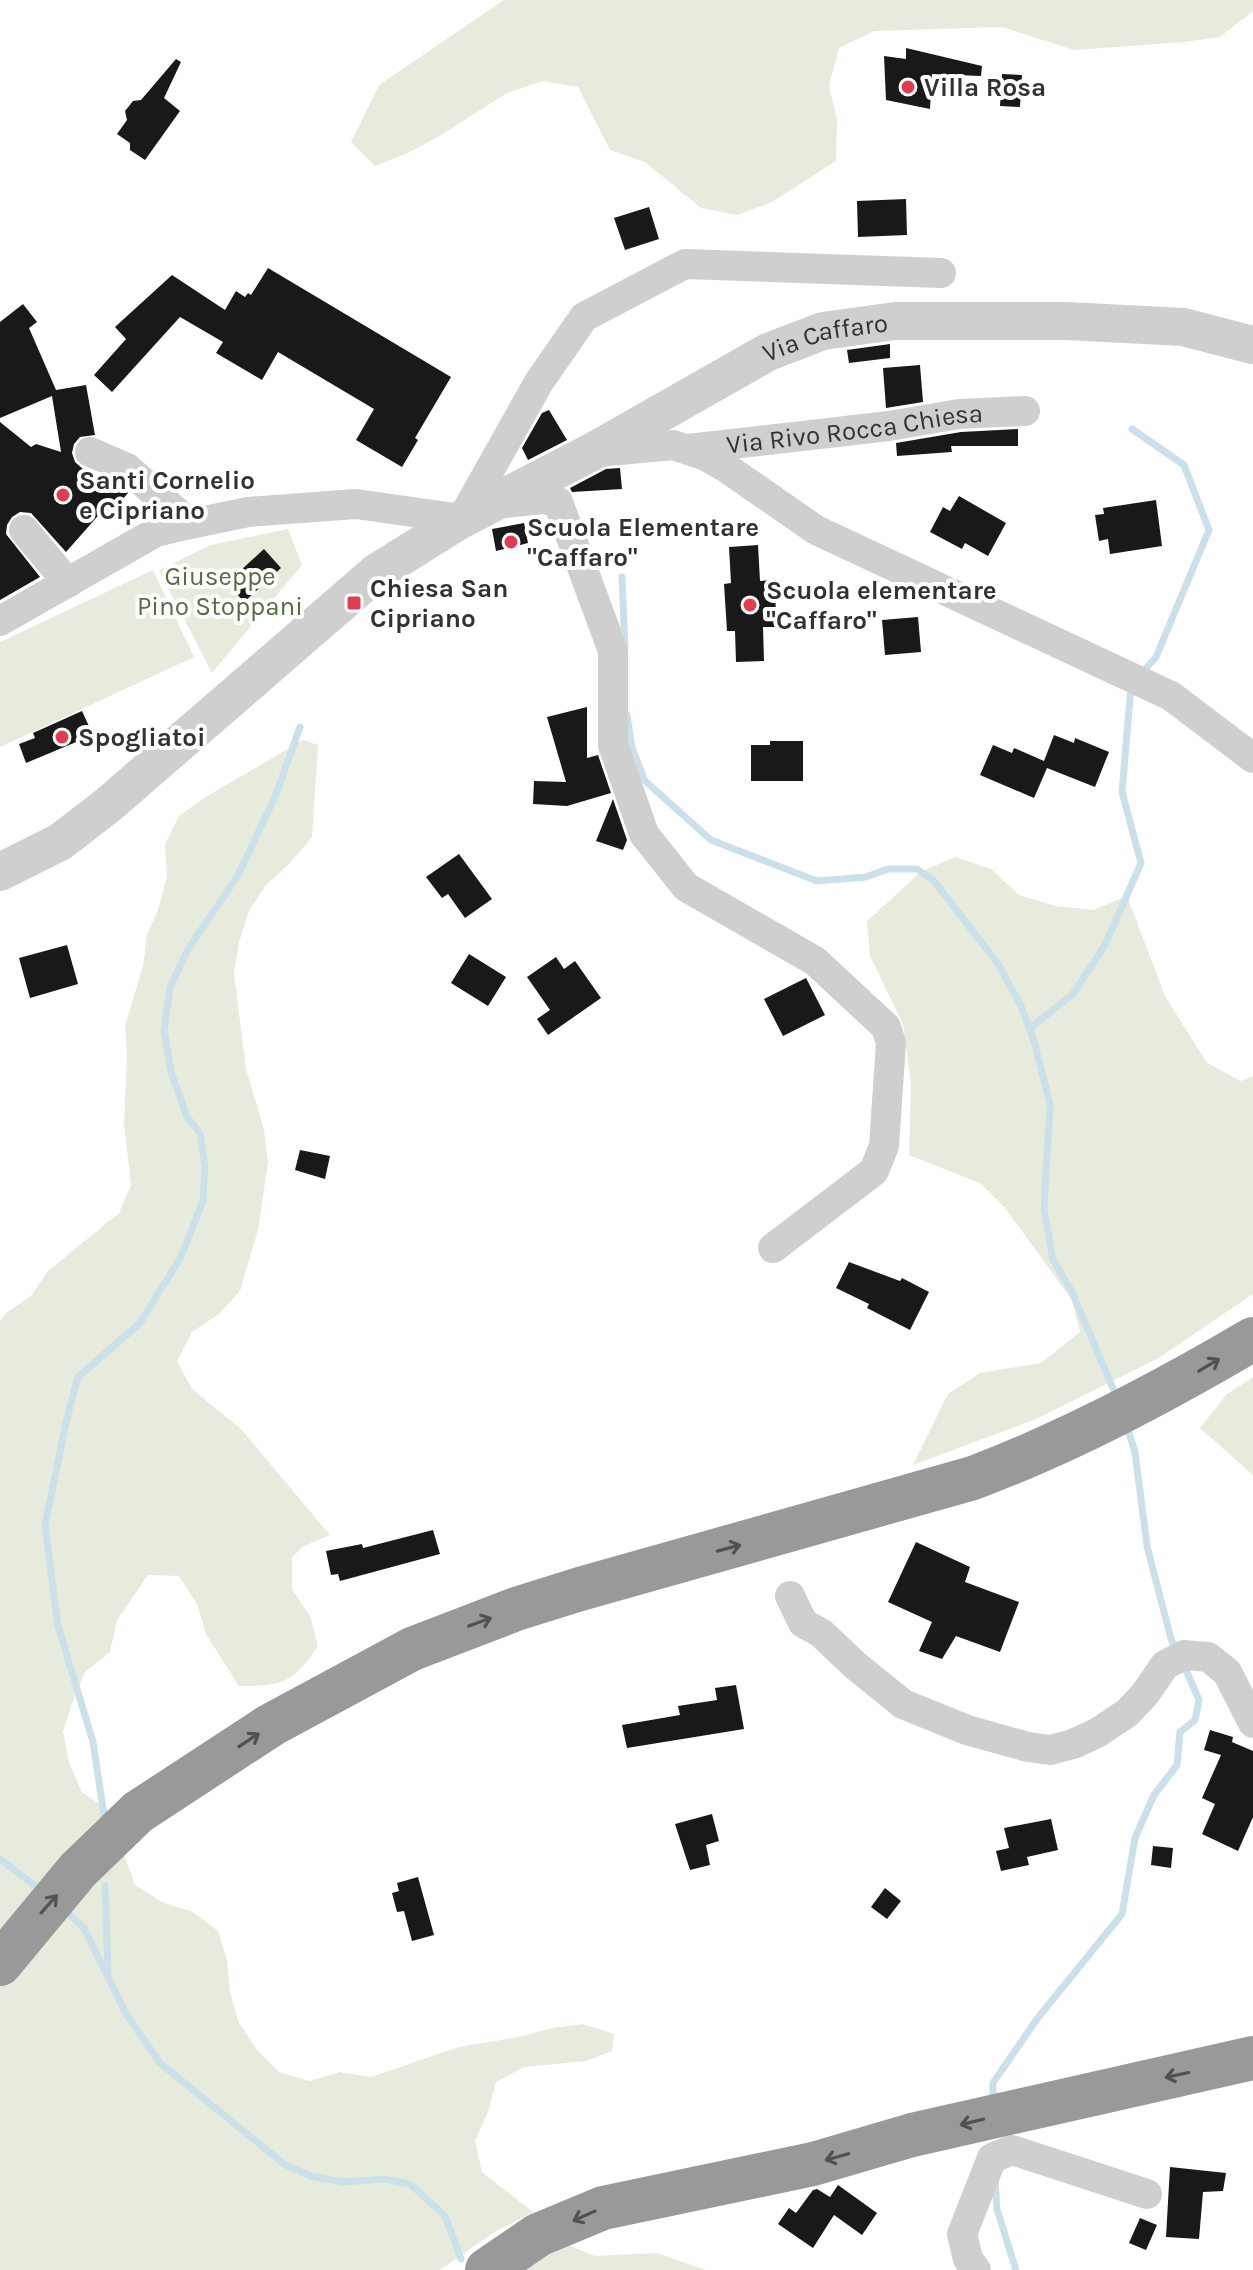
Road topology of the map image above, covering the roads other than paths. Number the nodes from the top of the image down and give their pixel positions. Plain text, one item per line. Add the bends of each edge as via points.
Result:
1 (941, 273) dead end
2 (1253, 345) edge
3 (1025, 411) dead end
4 (686, 449) junction
5 (90, 452) dead end
6 (592, 452) junction
7 (464, 518) junction
8 (190, 524) junction
9 (24, 530) dead end
10 (68, 583) junction
11 (0, 621) edge
12 (1253, 758) edge
13 (0, 872) edge
14 (773, 1248) dead end
15 (1253, 1339) edge
16 (790, 1596) dead end
17 (1253, 1723) edge
18 (0, 1964) edge
19 (1253, 2058) edge
20 (1147, 2194) dead end
21 (487, 2270) edge
22 (976, 2270) edge

1 - 7 street via 685,264 584,317 539,382
2 - 6 street, Via Caffaro via 1183,327 1066,321 895,321 823,331 768,352
3 - 4 street, Via Rivo Rocca Chiesa via 959,414
4 - 6 street via 673,445
4 - 12 street via 725,467 816,530 1171,696
5 - 8 street via 127,468
6 - 7 street, Via Caffaro
7 - 8 street via 356,504 248,512
7 - 13 street, Via Caffaro via 377,572 84,824
7 - 14 street via 543,499 558,502 613,651 613,745 644,834 686,887 815,961 886,1027 891,1043 884,1146 874,1171
8 - 10 street via 156,532
9 - 10 street
10 - 11 street
18 -> 15 highway via 78,1870 138,1812 271,1725 412,1649 580,1589 973,1478 1035,1455 1165,1391
16 - 17 street via 803,1623 903,1704 1028,1747 1050,1750 1097,1733 1127,1713 1165,1665 1184,1655 1208,1657 1227,1672
19 -> 21 highway via 912,2135 813,2164 603,2208 538,2235
20 - 22 street via 1012,2150 992,2158 962,2234

